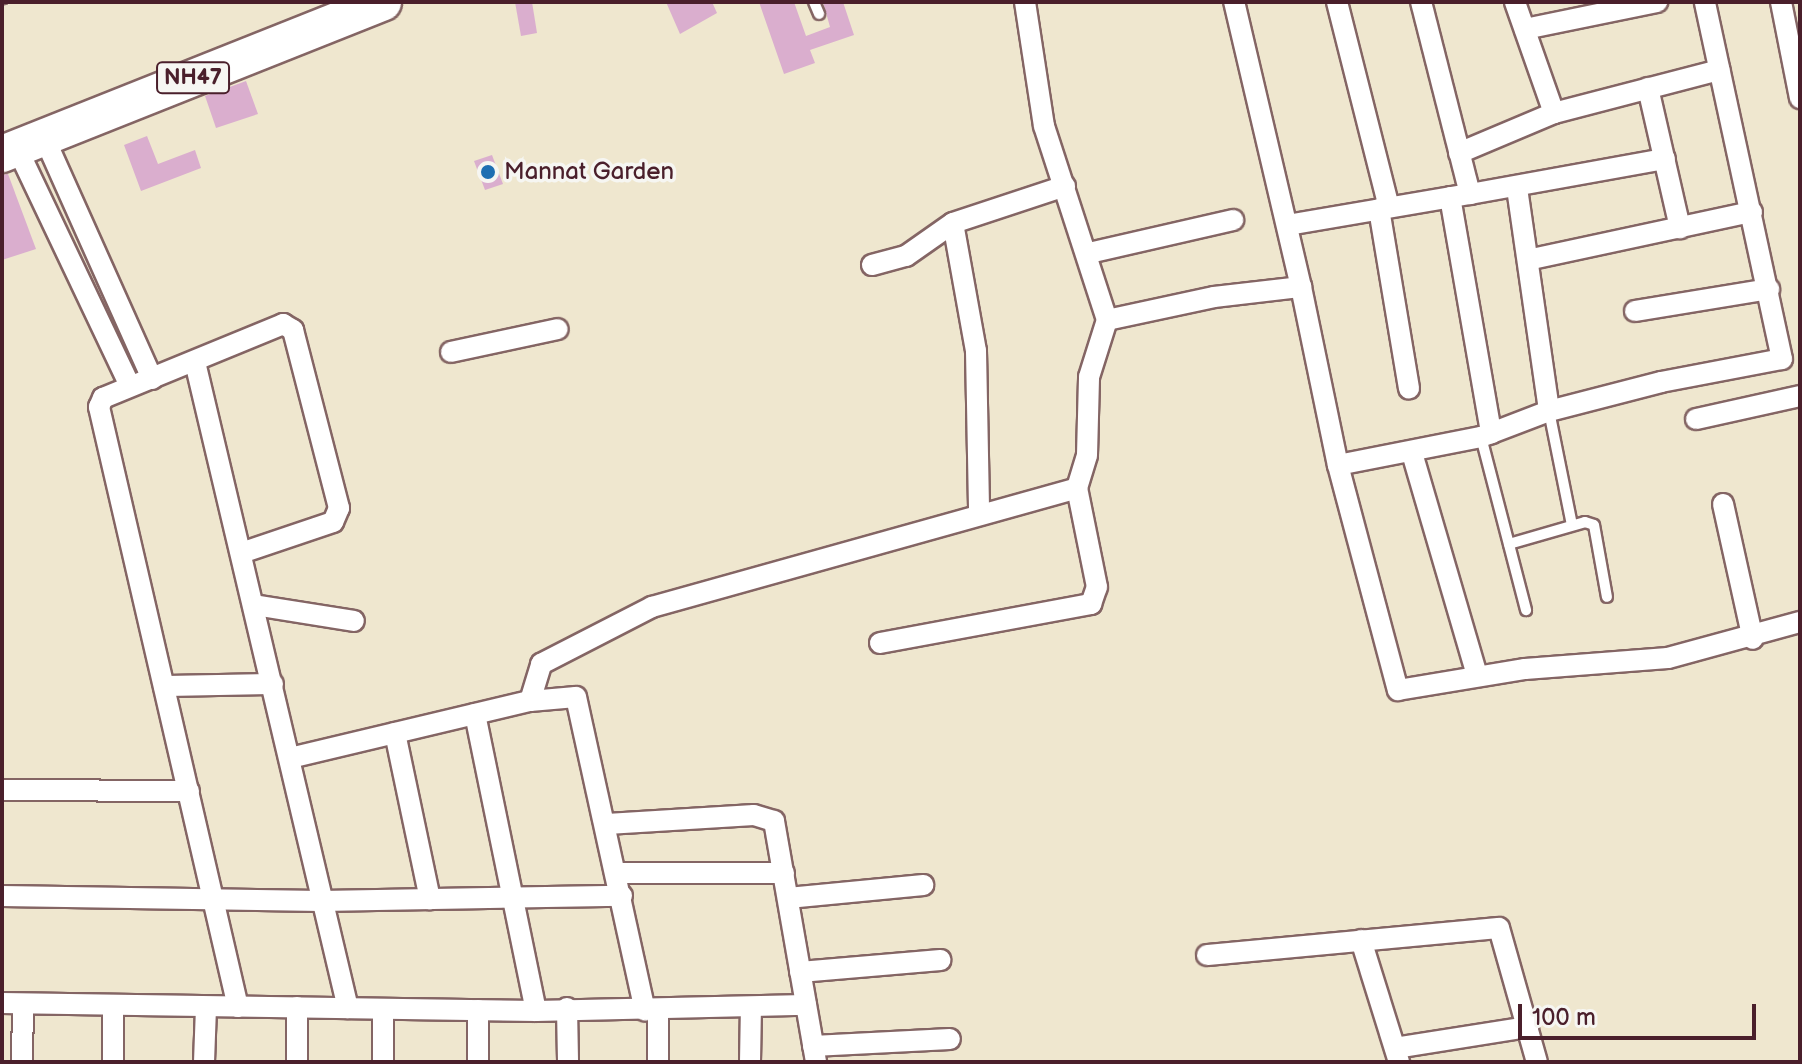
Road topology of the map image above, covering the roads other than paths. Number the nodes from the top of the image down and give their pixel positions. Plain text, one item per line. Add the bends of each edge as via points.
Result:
1 (320, 2) edge
2 (383, 2) edge
3 (814, 2) edge
4 (1025, 2) edge
5 (1234, 2) edge
6 (1337, 2) edge
7 (1421, 2) edge
8 (1515, 2) edge
9 (1657, 2) edge
10 (1705, 2) edge
11 (1781, 2) edge
12 (819, 14) dead end
13 (1525, 29) junction
14 (1719, 70) junction
15 (1648, 88) junction
16 (1800, 98) edge
17 (1554, 113) junction
18 (16, 142) edge
19 (1459, 153) junction
20 (1665, 159) junction
21 (1065, 186) junction
22 (1517, 188) junction
23 (1460, 196) junction
24 (1384, 208) junction
25 (1752, 212) junction
26 (1233, 220) dead end
27 (953, 223) junction
28 (1288, 225) junction
29 (1680, 228) junction
30 (1089, 253) junction
31 (1532, 259) junction
32 (872, 265) dead end
33 (1301, 287) junction
34 (1769, 289) junction
35 (1635, 311) dead end
36 (1107, 320) junction
37 (558, 329) dead end
38 (451, 352) dead end
39 (1791, 357) edge
40 (195, 362) junction
41 (152, 379) junction
42 (130, 386) junction
43 (1409, 389) dead end
44 (1800, 396) edge
45 (1549, 411) junction
46 (1696, 419) dead end
47 (1486, 435) junction
48 (1412, 453) junction
49 (1338, 465) junction
50 (1077, 488) junction
51 (1723, 504) dead end
52 (979, 514) junction
53 (1572, 525) junction
54 (1509, 544) junction
55 (241, 553) junction
56 (1607, 597) dead end
57 (254, 605) junction
58 (1526, 610) dead end
59 (354, 621) dead end
60 (1800, 622) edge
61 (1753, 639) junction
62 (880, 643) dead end
63 (1477, 675) junction
64 (273, 684) junction
65 (164, 686) junction
66 (530, 701) junction
67 (475, 714) junction
68 (395, 733) junction
69 (290, 758) junction
70 (2, 790) edge
71 (189, 791) junction
72 (607, 824) junction
73 (618, 873) junction
74 (784, 873) junction
75 (923, 885) dead end
76 (2, 896) edge
77 (622, 896) junction
78 (514, 898) junction
79 (788, 898) junction
80 (430, 899) junction
81 (214, 900) junction
82 (321, 901) junction
83 (1361, 940) junction
84 (1207, 955) dead end
85 (940, 960) dead end
86 (800, 972) junction
87 (2, 1003) edge
88 (23, 1004) junction
89 (806, 1005) junction
90 (113, 1007) junction
91 (206, 1007) junction
92 (238, 1007) junction
93 (297, 1007) junction
94 (751, 1007) junction
95 (348, 1008) junction
96 (567, 1008) junction
97 (383, 1009) junction
98 (478, 1010) junction
99 (652, 1010) junction
100 (536, 1011) junction
101 (1528, 1027) junction
102 (950, 1039) dead end
103 (815, 1054) edge
104 (1397, 1055) edge
105 (22, 1062) edge
106 (113, 1062) edge
107 (204, 1062) edge
108 (297, 1062) edge
109 (383, 1062) edge
110 (478, 1062) edge
111 (568, 1062) edge
112 (658, 1062) edge
113 (750, 1062) edge
114 (1537, 1062) edge

1 - 18 highway, NH47
2 - 18 highway, NH47
3 - 12 lane
4 - 21 street via 1044,126
5 - 28 street
6 - 24 street
7 - 19 street
8 - 13 street
9 - 13 street
10 - 14 street
11 - 16 street
13 - 17 street
14 - 15 street
14 - 25 street
15 - 17 street
15 - 20 street
17 - 19 street
18 - 41 street
18 - 42 street
19 - 23 street
20 - 22 street
20 - 29 street
21 - 27 street
21 - 30 street
22 - 23 street
22 - 31 street
23 - 24 street
23 - 47 street
24 - 28 street
24 - 43 street
25 - 29 street
25 - 34 street
26 - 30 street
27 - 32 street via 906,256
27 - 52 street via 976,351
28 - 33 street
29 - 31 street
30 - 36 street
31 - 45 street
33 - 36 street via 1214,297
33 - 49 street
34 - 35 street
34 - 39 street
36 - 50 street via 1089,377 1087,455
37 - 38 street
39 - 45 street
40 - 41 street
40 - 55 street
40 - 55 street via 289,326 339,502 333,522
41 - 42 street
42 - 65 street via 103,398 99,418
44 - 46 street
45 - 47 street
45 - 53 lane
47 - 48 street
47 - 54 lane
48 - 49 street
48 - 63 street
49 - 63 street via 1398,690
50 - 52 street
50 - 62 street via 1097,587 1091,604
51 - 61 street
52 - 66 street via 652,607 541,664
53 - 54 lane
53 - 56 lane via 1594,525
54 - 58 lane
55 - 57 street
57 - 59 street
57 - 64 street
60 - 61 street
61 - 63 street via 1625,664
64 - 65 street
64 - 69 street
65 - 71 street
66 - 67 street
66 - 72 street via 568,694 580,703
67 - 68 street
67 - 78 street
68 - 69 street
68 - 80 street
69 - 82 street
70 - 71 street
71 - 81 street
72 - 73 street
72 - 74 street via 766,817 777,827
73 - 74 street
73 - 77 street
74 - 79 street
75 - 79 street
76 - 81 street
77 - 78 street
77 - 99 street
78 - 80 street
78 - 100 street
79 - 86 street
80 - 82 street
81 - 82 street
81 - 92 street
82 - 95 street
83 - 84 street
83 - 101 street via 1499,928
83 - 104 street
85 - 86 street
86 - 89 street
87 - 88 street
88 - 90 street
88 - 105 street
89 - 94 street
89 - 103 street
90 - 91 street
90 - 106 street
91 - 92 street
91 - 107 street
92 - 93 street
93 - 95 street
93 - 108 street
94 - 99 street
94 - 113 street
95 - 97 street
96 - 99 street
96 - 100 street
96 - 111 street
97 - 98 street
97 - 109 street
98 - 100 street
98 - 110 street
99 - 112 street
101 - 104 street
101 - 114 street
102 - 103 street

